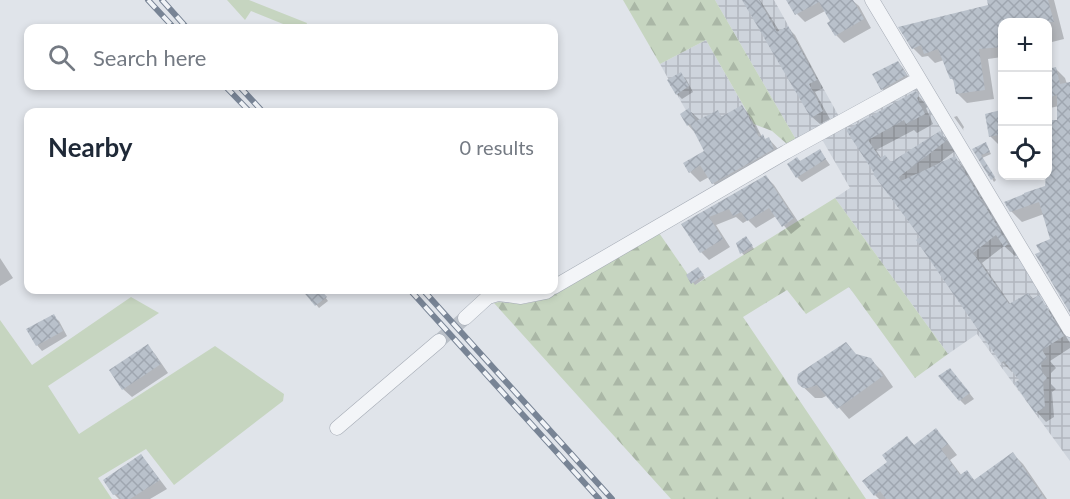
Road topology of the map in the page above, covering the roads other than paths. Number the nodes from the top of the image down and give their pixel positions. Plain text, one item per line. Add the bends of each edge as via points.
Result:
1 (872, 0) edge
2 (919, 79) junction
3 (558, 285) edge
4 (498, 294) edge
5 (498, 294) edge
6 (536, 294) edge
7 (465, 318) tunnel mouth
8 (1070, 330) edge
9 (439, 341) tunnel mouth
10 (337, 429) dead end

1 - 2 street
2 - 3 street
2 - 8 street
4 - 7 street via 488,297
5 - 6 street
9 - 10 street

